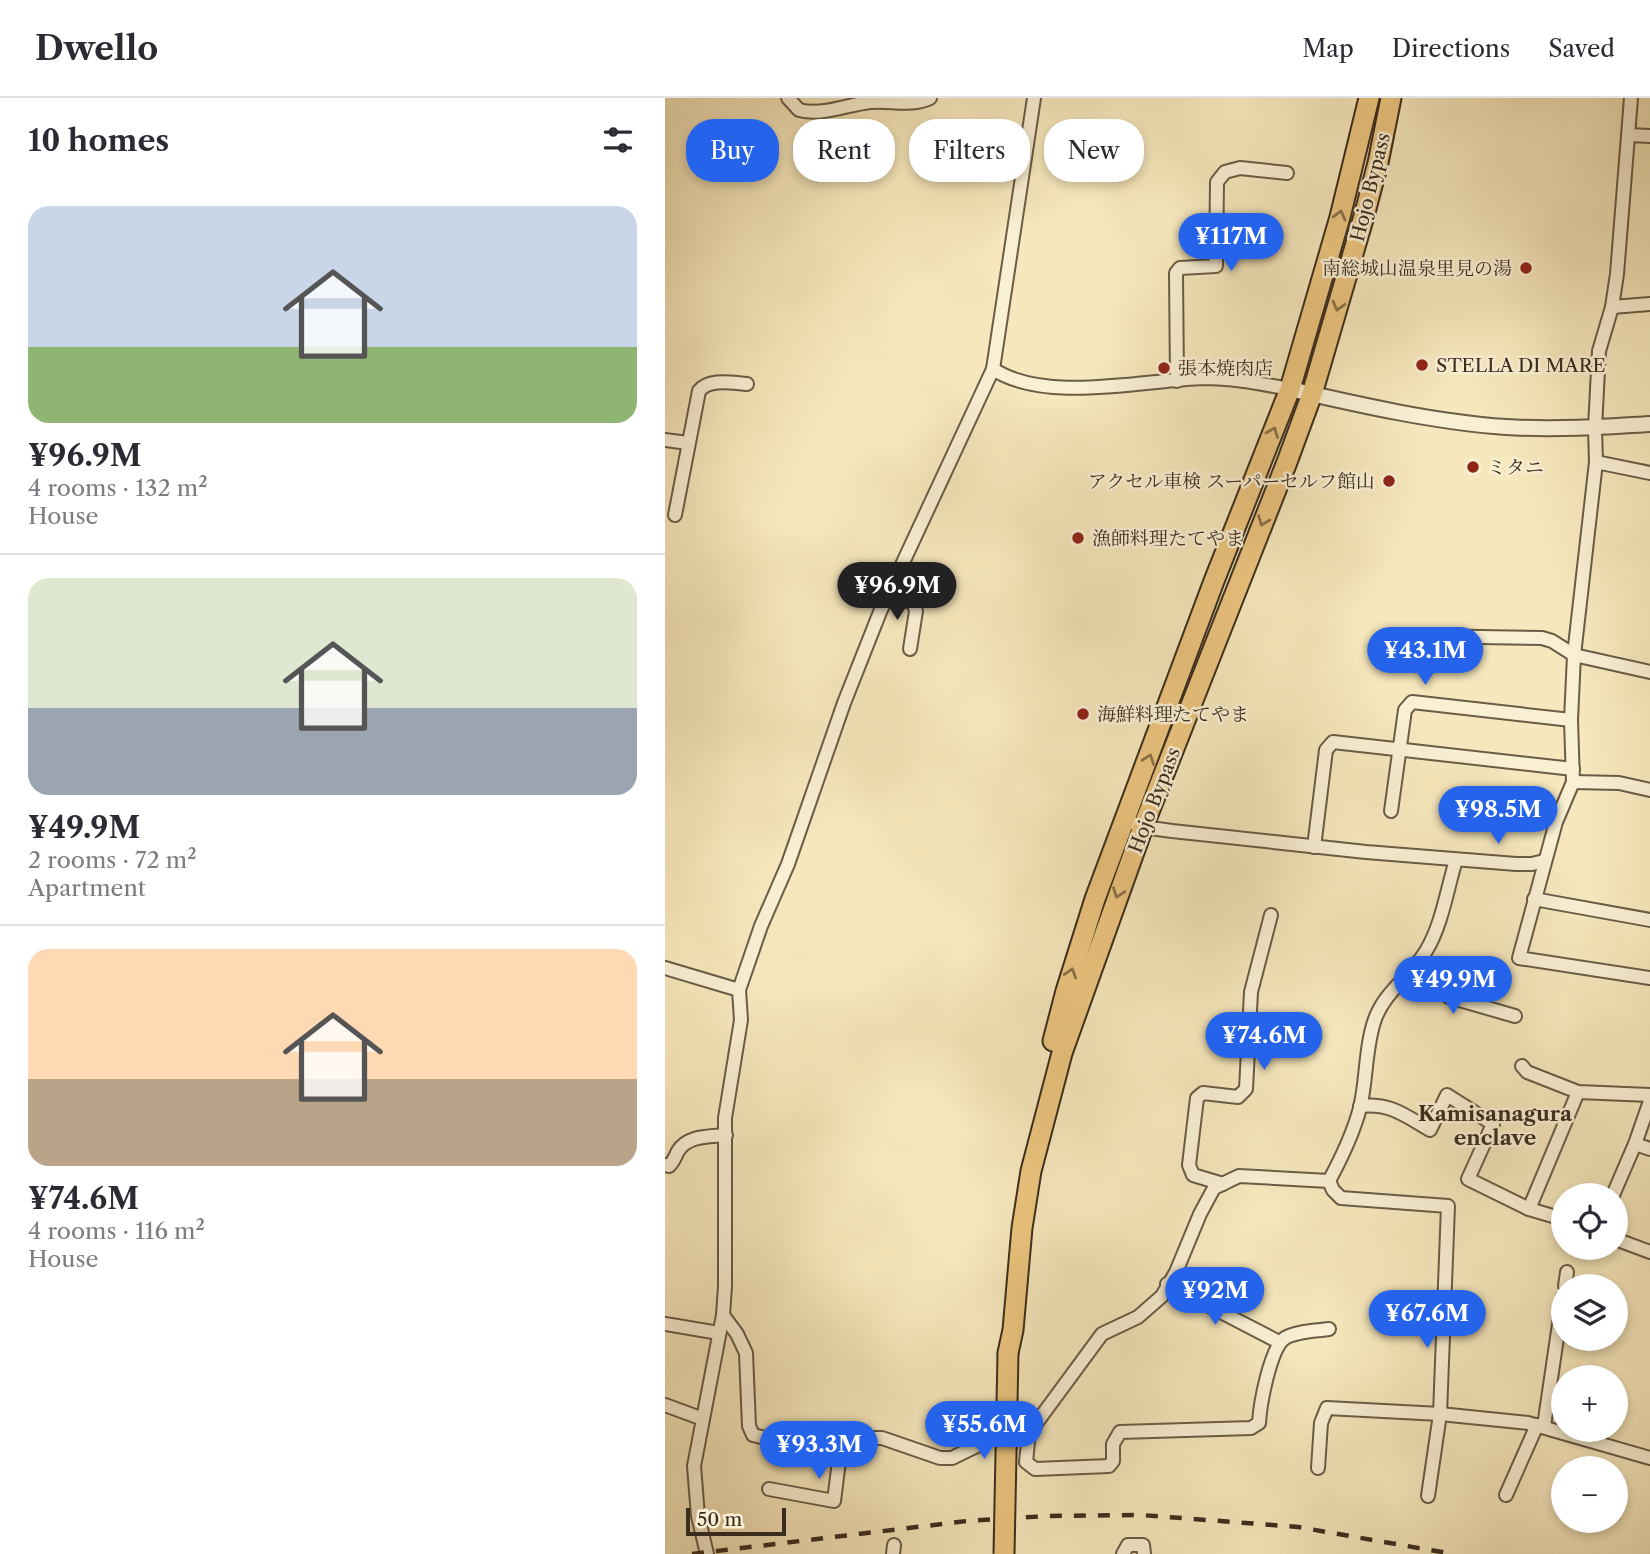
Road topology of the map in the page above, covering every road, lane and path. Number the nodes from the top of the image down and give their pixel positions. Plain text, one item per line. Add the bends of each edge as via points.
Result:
1 (788, 98) edge
2 (930, 98) edge
3 (1369, 98) edge
4 (1391, 98) edge
5 (1631, 98) edge
6 (1028, 100) edge
7 (799, 104) edge
8 (1629, 135) junction
9 (1650, 136) edge
10 (1287, 173) dead end
11 (1650, 304) edge
12 (1612, 307) junction
13 (993, 369) junction
14 (1177, 381) junction
15 (747, 384) dead end
16 (1290, 388) junction
17 (1311, 394) junction
18 (1650, 424) edge
19 (1595, 428) junction
20 (665, 440) edge
21 (688, 443) junction
22 (1596, 462) junction
23 (1650, 473) edge
24 (675, 515) dead end
25 (890, 592) junction
26 (1418, 636) dead end
27 (910, 649) dead end
28 (1574, 655) junction
29 (1650, 672) edge
30 (1571, 720) junction
31 (1400, 748) junction
32 (1573, 775) junction
33 (1650, 790) edge
34 (1391, 811) dead end
35 (1134, 823) junction
36 (1314, 847) junction
37 (1456, 860) junction
38 (1544, 861) junction
39 (1534, 899) junction
40 (1271, 915) dead end
41 (1650, 920) edge
42 (665, 968) edge
43 (1412, 972) junction
44 (1650, 978) edge
45 (740, 990) junction
46 (1515, 1016) dead end
47 (1522, 1066) dead end
48 (1578, 1092) junction
49 (1650, 1095) edge
50 (1650, 1101) edge
51 (1360, 1106) junction
52 (726, 1135) junction
53 (1635, 1144) junction
54 (1650, 1149) edge
55 (665, 1165) edge
56 (1329, 1181) junction
57 (1618, 1183) edge
58 (1223, 1184) junction
59 (1529, 1209) junction
60 (1551, 1215) edge
61 (1628, 1244) edge
62 (1650, 1252) edge
63 (1167, 1284) junction
64 (723, 1315) junction
65 (665, 1324) edge
66 (1329, 1329) dead end
67 (719, 1333) junction
68 (1279, 1342) junction
69 (1554, 1351) edge
70 (665, 1405) edge
71 (1440, 1414) junction
72 (703, 1419) junction
73 (1541, 1426) junction
74 (1029, 1433) junction
75 (842, 1437) junction
76 (1650, 1458) edge
77 (1318, 1468) dead end
78 (769, 1489) dead end
79 (1506, 1495) dead end
80 (1428, 1496) dead end
81 (707, 1554) edge
82 (1004, 1554) edge
83 (1123, 1554) edge
84 (1144, 1554) edge

1 - 7 street
2 - 7 street via 915,103 868,102 816,113
16 -> 3 highway, Hojo Bypass
4 -> 17 highway, Hojo Bypass via 1364,216
5 - 8 street
6 - 13 street
8 - 9 street
8 - 12 street
10 - 14 street via 1240,168 1225,172 1217,182 1216,266 1180,268 1176,273
11 - 12 street
12 - 19 street via 1599,351
13 - 14 street via 1007,379 1059,386
13 - 25 street
14 - 16 street via 1206,378
15 - 21 street via 704,384
16 - 17 street
35 -> 16 highway, Hojo Bypass via 1214,581
17 - 19 street via 1466,423
17 -> 35 highway, Hojo Bypass via 1287,462
18 - 19 street
19 - 22 street
20 - 21 street
21 - 24 street
22 - 23 street
22 - 28 street
25 - 27 street via 914,604
25 - 45 street via 844,704
26 - 28 street via 1542,638
28 - 29 street
28 - 30 street
30 - 31 street via 1412,702 1405,710
30 - 32 street
31 - 32 street
31 - 34 street
31 - 36 street via 1329,745
32 - 33 street
32 - 38 street
35 - 36 street
35 - 82 highway, Hojo Bypass, bridge via 1095,899 1066,991 1022,1175 1006,1329
36 - 37 street
37 - 38 street
37 - 43 street via 1437,925
38 - 39 street
39 - 41 street
39 - 44 street via 1519,958
40 - 58 street via 1251,992 1246,1089 1238,1097 1203,1093 1197,1098 1188,1164 1193,1175
42 - 45 street
43 - 46 street via 1449,998
43 - 51 street via 1386,997 1375,1019
45 - 52 street via 741,1020
47 - 48 street
48 - 49 street
48 - 59 street
50 - 53 street
51 - 56 street via 1351,1139
51 - 59 street via 1394,1109 1430,1130 1447,1095 1459,1102 1493,1124 1468,1179
52 - 55 street via 691,1139 673,1162
52 - 64 street
53 - 54 street
53 - 57 street
56 - 58 street via 1238,1176
56 - 71 street via 1341,1198 1448,1206
58 - 63 street via 1214,1188
59 - 60 street
61 - 62 street
63 - 68 street
63 - 74 street via 1162,1296 1138,1317 1102,1334
64 - 67 street
64 - 75 street via 746,1353 753,1434 778,1441
65 - 67 street
66 - 68 street via 1288,1336
67 - 72 street
68 - 74 street via 1260,1403 1259,1423 1251,1429 1120,1432 1109,1466 1035,1468 1026,1462
69 - 73 street
70 - 72 street
71 - 73 street
71 - 77 street via 1327,1408 1321,1423
71 - 80 street
72 - 81 street via 694,1466
73 - 76 street
73 - 79 street
74 - 75 street via 997,1436 951,1458 882,1438
75 - 78 street via 834,1501
83 - 84 street via 1128,1545 1136,1544 1143,1545

